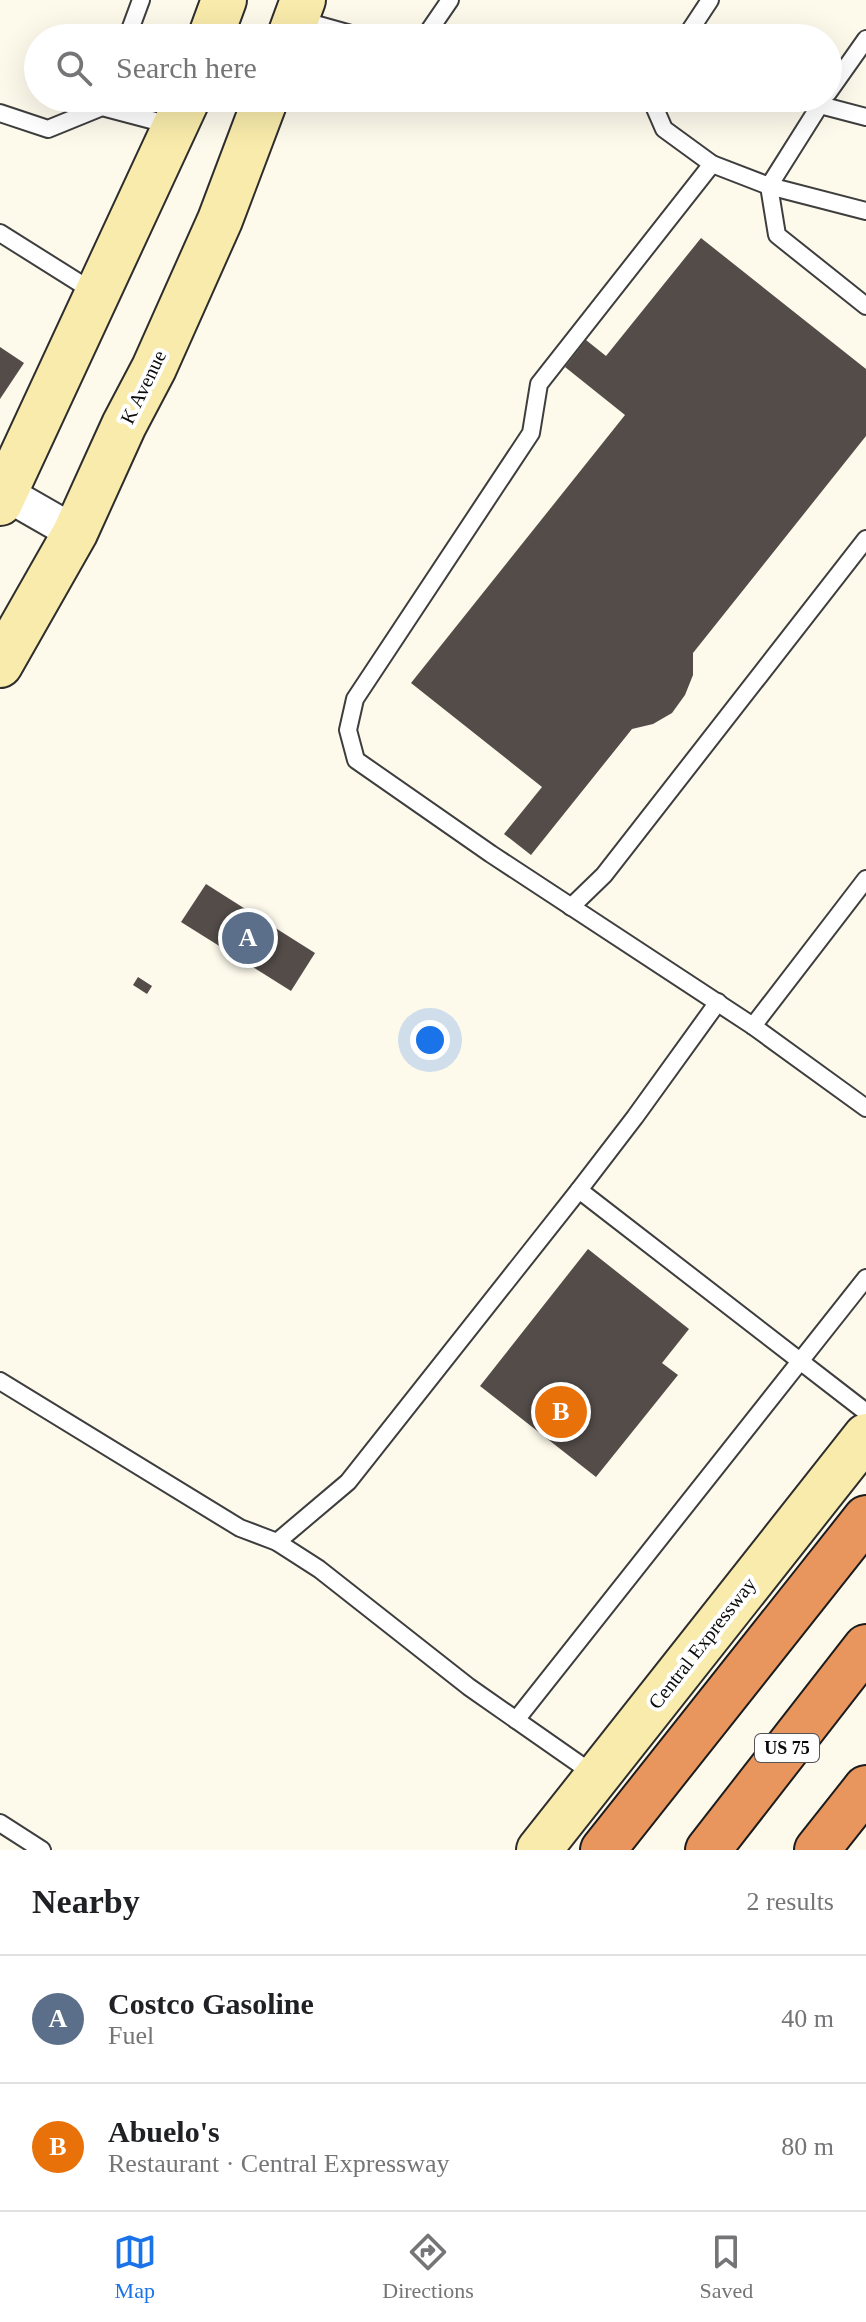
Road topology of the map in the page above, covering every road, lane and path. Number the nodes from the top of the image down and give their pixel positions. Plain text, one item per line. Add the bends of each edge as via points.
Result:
1 (141, 0) edge
2 (224, 0) edge
3 (450, 0) edge
4 (710, 0) edge
5 (132, 24) edge
6 (215, 24) edge
7 (434, 24) edge
8 (694, 24) edge
9 (866, 39) edge
10 (842, 73) edge
11 (842, 107) edge
12 (84, 112) edge
13 (181, 112) edge
14 (261, 112) edge
15 (657, 112) edge
16 (816, 112) edge
17 (0, 113) edge
18 (866, 117) edge
19 (712, 164) junction
20 (769, 186) junction
21 (866, 211) edge
22 (0, 233) edge
23 (97, 294) junction
24 (866, 306) edge
25 (2, 495) edge
26 (75, 533) junction
27 (866, 539) edge
28 (0, 665) edge
29 (866, 879) edge
30 (571, 907) junction
31 (718, 1002) junction
32 (753, 1026) junction
33 (866, 1108) edge
34 (579, 1190) junction
35 (866, 1278) edge
36 (800, 1361) junction
37 (0, 1381) edge
38 (866, 1412) edge
39 (866, 1436) edge
40 (866, 1518) edge
41 (277, 1542) junction
42 (866, 1647) edge
43 (516, 1720) junction
44 (597, 1776) junction
45 (866, 1788) edge
46 (0, 1823) edge
47 (42, 1850) edge
48 (539, 1850) edge
49 (603, 1850) edge
50 (708, 1850) edge
51 (817, 1850) edge

1 - 5 lane
2 - 6 main road
3 - 7 lane
4 - 8 lane
9 - 10 lane
11 - 18 lane
12 - 17 lane via 48,129
13 - 23 main road
14 - 26 main road, K Avenue via 220,220
15 - 19 lane via 664,129
16 - 20 lane
19 - 20 lane
19 - 30 lane via 539,384 531,433 355,699 348,730 356,760
20 - 21 lane
20 - 24 lane via 777,235
22 - 23 lane
23 - 25 main road
25 - 26 street
26 - 28 main road, K Avenue
27 - 30 lane via 604,875
29 - 32 lane
30 - 31 lane
31 - 32 lane
31 - 34 lane
32 - 33 lane
34 - 36 lane
34 - 41 lane via 348,1482
35 - 36 lane
36 - 38 lane
36 - 43 lane
37 - 41 lane via 240,1528
39 - 44 main road, Central Expressway
40 - 49 highway
41 - 43 lane
42 - 50 highway, US 75
43 - 44 lane
44 - 48 main road, Central Expressway
45 - 51 highway
46 - 47 lane

